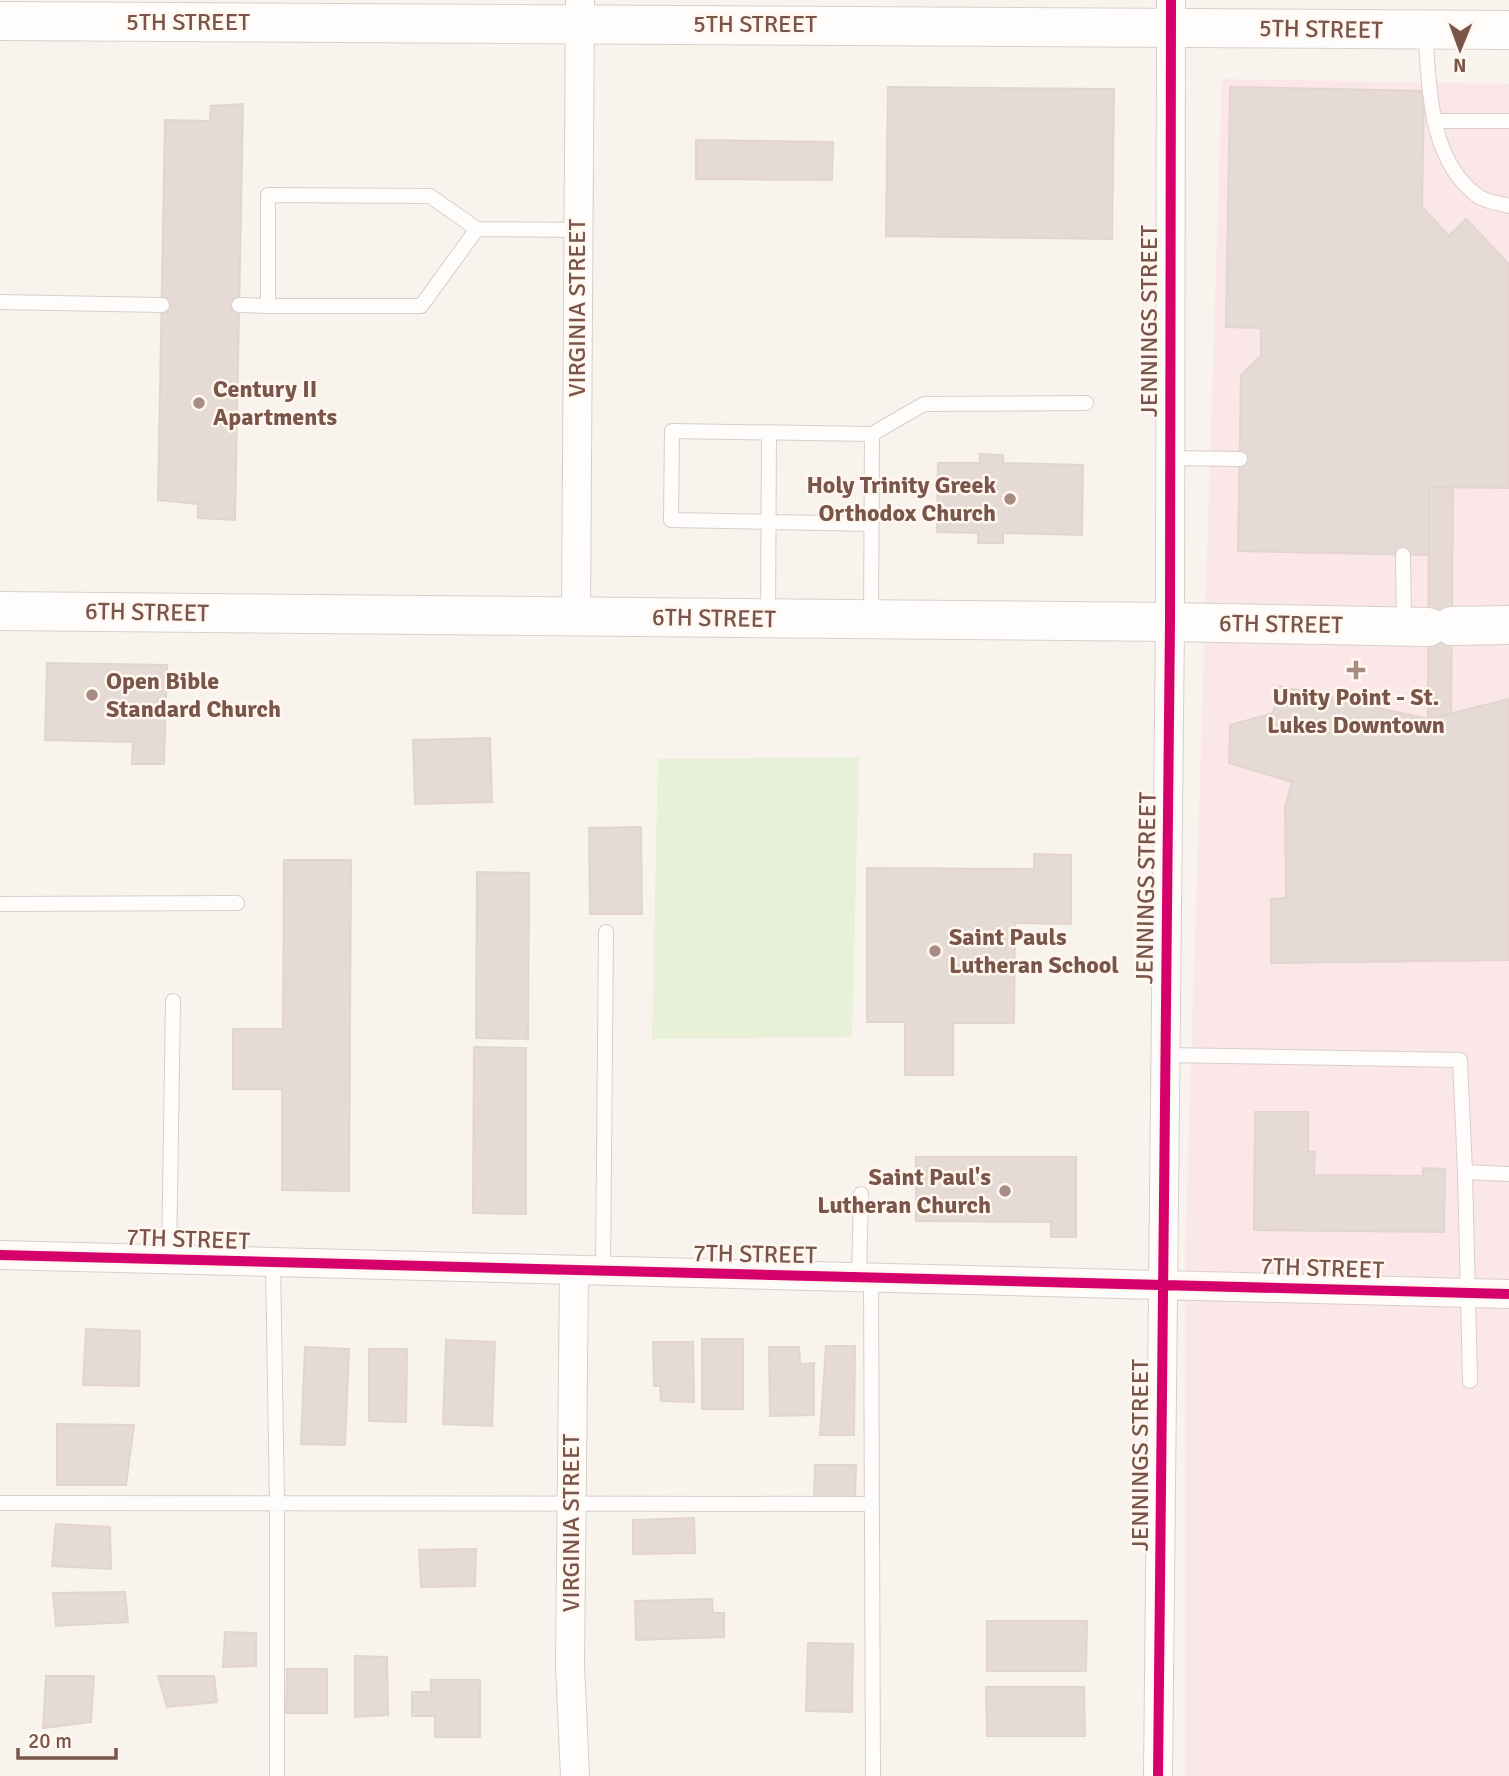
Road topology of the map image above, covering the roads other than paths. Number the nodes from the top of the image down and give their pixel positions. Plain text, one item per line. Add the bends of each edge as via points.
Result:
1 (579, 12) edge
2 (1171, 14) edge
3 (0, 20) edge
4 (1425, 30) junction
5 (1509, 30) edge
6 (1434, 121) junction
7 (1509, 121) edge
8 (1509, 206) edge
9 (477, 229) junction
10 (578, 230) junction
11 (0, 302) edge
12 (162, 304) dead end
13 (239, 305) dead end
14 (268, 306) junction
15 (1086, 403) dead end
16 (769, 433) junction
17 (872, 434) junction
18 (1170, 458) junction
19 (1240, 459) dead end
20 (768, 521) junction
21 (872, 524) junction
22 (1403, 555) dead end
23 (0, 611) edge
24 (576, 616) junction
25 (768, 618) junction
26 (871, 619) junction
27 (1170, 622) junction
28 (1509, 625) edge
29 (1428, 626) junction
30 (237, 903) dead end
31 (0, 904) edge
32 (606, 932) dead end
33 (173, 1001) dead end
34 (1165, 1055) junction
35 (1465, 1172) junction
36 (1509, 1174) edge
37 (861, 1194) dead end
38 (0, 1255) edge
39 (169, 1260) junction
40 (273, 1263) junction
41 (574, 1270) junction
42 (603, 1271) junction
43 (865, 1278) junction
44 (1163, 1285) junction
45 (1467, 1293) junction
46 (1509, 1294) edge
47 (1470, 1381) dead end
48 (0, 1503) edge
49 (277, 1503) junction
50 (571, 1504) junction
51 (871, 1504) junction
52 (276, 1776) edge
53 (575, 1776) edge
54 (873, 1776) edge
55 (1158, 1776) edge

1 - 2 main road, 5TH STREET
1 - 3 main road, 5TH STREET
1 - 10 street, VIRGINIA STREET
2 - 4 main road, 5TH STREET
2 - 18 street, JENNINGS STREET
4 - 5 main road, 5TH STREET
4 - 6 lane
6 - 7 lane
6 - 8 lane via 1454,173 1480,198
9 - 10 lane
9 - 14 lane via 421,306
9 - 14 lane via 430,195 268,195
10 - 24 street, VIRGINIA STREET
11 - 12 lane
13 - 14 lane
15 - 17 lane via 924,404
16 - 17 lane
16 - 20 lane
16 - 20 lane via 672,431 671,508 671,520
17 - 21 lane
18 - 19 lane
18 - 27 street, JENNINGS STREET
20 - 21 lane
20 - 25 lane
21 - 26 lane
22 - 29 lane
23 - 24 main road, 6TH STREET
24 - 25 main road, 6TH STREET
25 - 26 main road, 6TH STREET
26 - 27 main road, 6TH STREET
27 - 29 main road, 6TH STREET
27 - 34 street, JENNINGS STREET
28 - 29 main road, 6TH STREET
30 - 31 lane
32 - 42 lane
33 - 39 lane
34 - 35 lane via 1460,1060
34 - 44 street, JENNINGS STREET
35 - 36 lane
35 - 45 lane
37 - 43 lane
38 - 39 street, 7TH STREET
39 - 40 street, 7TH STREET
40 - 41 street, 7TH STREET
40 - 49 lane
41 - 42 street, 7TH STREET
41 - 50 street, VIRGINIA STREET
42 - 43 street, 7TH STREET
43 - 44 street, 7TH STREET
43 - 51 lane
44 - 45 street, 7TH STREET
44 - 55 street, JENNINGS STREET
45 - 46 street, 7TH STREET
45 - 47 lane
48 - 49 lane
49 - 50 lane
49 - 52 lane
50 - 51 lane
50 - 53 street, VIRGINIA STREET
51 - 54 lane

